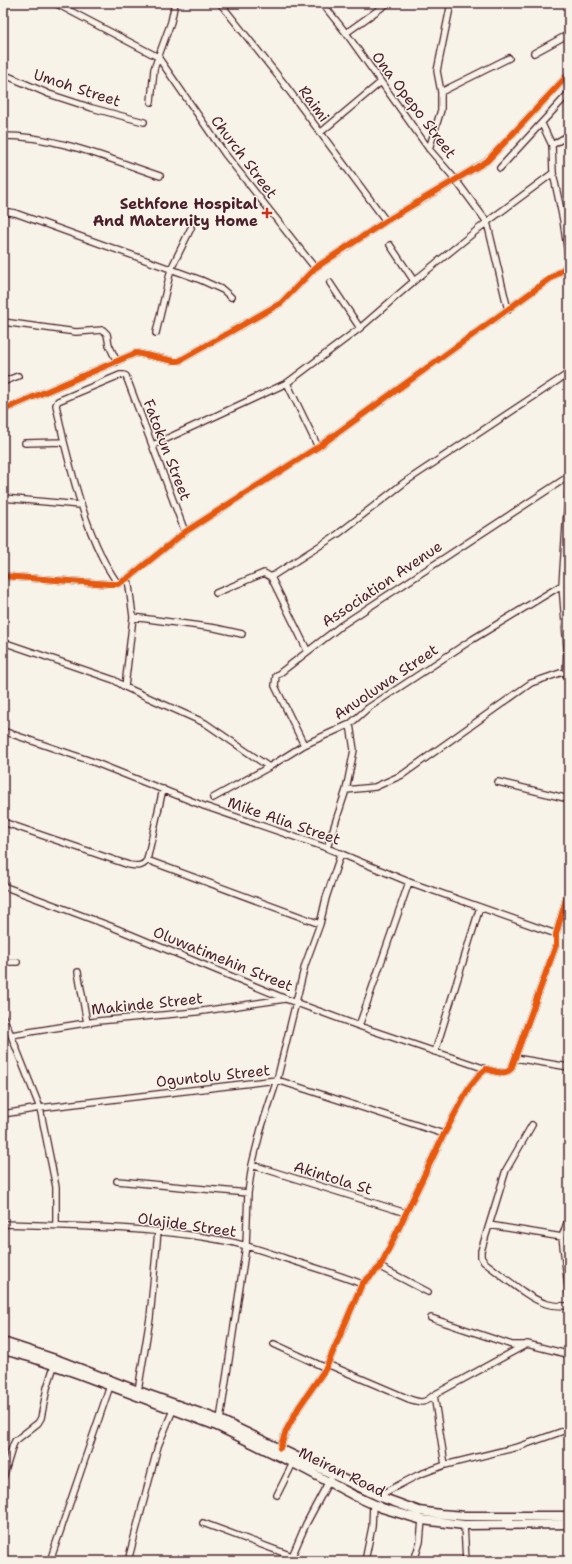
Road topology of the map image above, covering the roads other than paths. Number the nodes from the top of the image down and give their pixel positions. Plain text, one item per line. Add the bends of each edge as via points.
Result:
1 (55, 3) edge
2 (175, 3) edge
3 (220, 3) edge
4 (322, 3) edge
5 (388, 3) edge
6 (450, 3) edge
7 (346, 33) junction
8 (569, 34) edge
9 (534, 53) dead end
10 (158, 57) junction
11 (509, 58) dead end
12 (3, 74) edge
13 (569, 74) edge
14 (381, 82) junction
15 (441, 92) junction
16 (569, 93) edge
17 (151, 102) dead end
18 (144, 122) dead end
19 (542, 124) junction
20 (320, 133) junction
21 (569, 135) edge
22 (3, 136) edge
23 (552, 145) junction
24 (429, 149) junction
25 (500, 168) dead end
26 (553, 173) junction
27 (160, 176) dead end
28 (456, 180) junction
29 (3, 211) edge
30 (566, 219) edge
31 (386, 221) junction
32 (486, 222) junction
33 (191, 228) dead end
34 (390, 245) dead end
35 (569, 264) edge
36 (315, 268) junction
37 (171, 269) junction
38 (414, 281) junction
39 (330, 283) dead end
40 (231, 297) dead end
41 (508, 310) junction
42 (3, 322) edge
43 (360, 328) junction
44 (156, 333) dead end
45 (117, 362) junction
46 (569, 373) edge
47 (18, 376) dead end
48 (3, 382) edge
49 (287, 383) junction
50 (3, 410) edge
51 (64, 442) junction
52 (25, 443) dead end
53 (153, 445) junction
54 (318, 447) junction
55 (569, 476) edge
56 (569, 481) edge
57 (3, 498) edge
58 (80, 505) junction
59 (185, 532) junction
60 (3, 576) edge
61 (271, 577) junction
62 (128, 578) junction
63 (118, 584) junction
64 (562, 585) junction
65 (216, 593) dead end
66 (133, 617) junction
67 (242, 634) dead end
68 (3, 642) edge
69 (568, 647) edge
70 (307, 650) junction
71 (566, 671) junction
72 (569, 685) edge
73 (125, 687) junction
74 (350, 724) junction
75 (3, 731) edge
76 (304, 746) junction
77 (269, 767) junction
78 (498, 782) dead end
79 (163, 789) junction
80 (346, 790) junction
81 (213, 798) dead end
82 (569, 799) edge
83 (3, 822) edge
84 (327, 848) junction
85 (341, 853) junction
86 (147, 860) junction
87 (409, 882) junction
88 (3, 886) edge
89 (569, 889) edge
90 (480, 907) junction
91 (320, 924) junction
92 (556, 934) junction
93 (3, 962) edge
94 (17, 962) dead end
95 (78, 972) dead end
96 (286, 999) junction
97 (297, 1002) junction
98 (3, 1017) edge
99 (87, 1023) junction
100 (359, 1026) junction
101 (12, 1035) junction
102 (435, 1052) junction
103 (515, 1058) junction
104 (569, 1067) edge
105 (486, 1069) junction
106 (277, 1080) junction
107 (40, 1108) junction
108 (3, 1114) edge
109 (532, 1125) dead end
110 (444, 1134) junction
111 (252, 1165) junction
112 (117, 1181) dead end
113 (248, 1193) junction
114 (406, 1214) junction
115 (569, 1217) edge
116 (3, 1224) edge
117 (56, 1225) junction
118 (489, 1225) junction
119 (158, 1231) junction
120 (562, 1237) junction
121 (246, 1246) junction
122 (380, 1267) junction
123 (362, 1284) junction
124 (428, 1292) dead end
125 (569, 1295) edge
126 (569, 1306) edge
127 (431, 1318) dead end
128 (3, 1342) edge
129 (274, 1344) dead end
130 (528, 1344) junction
131 (3, 1350) edge
132 (569, 1356) edge
133 (54, 1366) junction
134 (326, 1366) junction
135 (110, 1386) junction
136 (138, 1391) junction
137 (434, 1395) junction
138 (173, 1410) junction
139 (220, 1420) junction
140 (569, 1430) edge
141 (280, 1448) junction
142 (293, 1463) junction
143 (445, 1465) junction
144 (333, 1474) junction
145 (3, 1478) edge
146 (329, 1482) junction
147 (278, 1495) dead end
148 (378, 1496) junction
149 (373, 1504) junction
150 (569, 1516) edge
151 (422, 1520) junction
152 (203, 1523) dead end
153 (464, 1524) junction
154 (569, 1524) edge
155 (291, 1558) edge
156 (50, 1561) edge
157 (128, 1561) edge
158 (365, 1561) edge
159 (414, 1561) edge
160 (466, 1561) edge

1 - 10 street
2 - 10 street
3 - 20 street, Raimi
4 - 7 street, Ona Opepo Street
5 - 7 street
6 - 15 street via 437,71
7 - 14 street, Ona Opepo Street
8 - 9 street
10 - 17 street via 152,78
10 - 36 street, Church Street via 225,154
11 - 15 street
12 - 18 street, Umoh Street via 49,94
13 - 28 street via 487,160
14 - 20 street
14 - 24 street, Ona Opepo Street
15 - 24 street via 441,110
16 - 19 street
19 - 23 street
19 - 25 street
20 - 31 street, Raimi
21 - 23 street
22 - 27 street via 35,138 83,150
23 - 26 street
24 - 28 street, Ona Opepo Street
26 - 30 street
26 - 32 street
28 - 31 street
28 - 32 street, Ona Opepo Street
29 - 37 street via 15,213
30 - 35 street
31 - 36 street
32 - 38 street
32 - 41 street
33 - 37 street
34 - 38 street
35 - 41 street
36 - 45 street via 281,303 179,361 136,353
37 - 40 street via 223,290
37 - 44 street
38 - 43 street
39 - 43 street
41 - 54 street
42 - 45 street via 76,332 103,330 107,334
43 - 49 street
45 - 50 street
46 - 61 street via 405,482 338,534
47 - 48 street
49 - 53 street
49 - 54 street
51 - 52 street
51 - 53 street, Fatokun Street via 56,405 58,401 120,375 126,376
51 - 58 street
53 - 59 street, Fatokun Street
54 - 59 street
55 - 70 street, Association Avenue
56 - 64 street
57 - 58 street
58 - 63 street via 102,559
59 - 62 street
60 - 63 street
61 - 65 street via 264,573
61 - 70 street
62 - 63 street
62 - 66 street
64 - 69 street
64 - 74 street, Anuoluwa Street via 374,704
66 - 67 street
66 - 73 street
68 - 73 street via 114,680
69 - 71 street
70 - 76 street, Association Avenue via 276,676 275,686
71 - 72 street
71 - 80 street via 530,683 402,775 375,787
73 - 77 street via 205,723
74 - 76 street, Anuoluwa Street
74 - 80 street via 354,750
75 - 79 street, Mike Alia Street
76 - 77 street, Anuoluwa Street
77 - 81 street, Anuoluwa Street
78 - 82 street
79 - 84 street, Mike Alia Street via 204,806
79 - 86 street
80 - 84 street
83 - 86 street via 129,865 138,867
84 - 85 street, Mike Alia Street
85 - 87 street, Mike Alia Street
85 - 91 street
86 - 91 street
87 - 90 street, Mike Alia Street
87 - 100 street
88 - 96 street, Oluwatimehin Street via 110,926
89 - 92 street
90 - 92 street, Mike Alia Street
90 - 102 street
91 - 97 street
92 - 103 street via 556,945
93 - 94 street
95 - 99 street
96 - 97 street, Oluwatimehin Street
96 - 99 street, Makinde Street via 196,1012
97 - 100 street, Oluwatimehin Street
97 - 106 street
98 - 101 street
99 - 101 street, Makinde Street
100 - 102 street, Oluwatimehin Street
101 - 107 street
102 - 105 street, Oluwatimehin Street
103 - 104 street
103 - 105 street, Oluwatimehin Street via 508,1072 502,1074
105 - 110 street via 470,1086
106 - 107 street, Oguntolu Street
106 - 110 street, Oguntolu Street
106 - 111 street
107 - 108 street, Oguntolu Street
107 - 117 street via 56,1187
109 - 118 street via 506,1170
110 - 114 street
111 - 113 street
111 - 114 street, Akintola St
112 - 113 street
113 - 121 street
114 - 122 street
115 - 120 street
116 - 117 street, Olajide Street
117 - 119 street, Olajide Street
118 - 120 street
118 - 126 street via 481,1251 484,1262 542,1302
119 - 121 street, Olajide Street
119 - 136 street via 150,1318
120 - 125 street
121 - 123 street, Olajide Street
121 - 139 street
122 - 123 street
122 - 124 street
123 - 134 street
127 - 130 street via 512,1345
128 - 136 main road, Meiran Road
129 - 134 street
130 - 132 street
130 - 137 street
131 - 133 main road, Meiran Road
133 - 135 main road, Meiran Road
133 - 145 street via 41,1418 15,1441
134 - 137 street via 419,1402 426,1402
134 - 141 street via 299,1406
135 - 138 main road, Meiran Road
135 - 156 street
136 - 139 main road, Meiran Road
137 - 143 street
138 - 142 main road, Meiran Road via 217,1426
138 - 157 street via 158,1446
139 - 141 main road, Meiran Road
140 - 143 street via 518,1447
141 - 144 main road, Meiran Road
142 - 146 main road, Meiran Road
142 - 147 street
143 - 148 street via 418,1475
144 - 146 street
144 - 148 main road, Meiran Road
146 - 149 main road, Meiran Road
146 - 155 street
148 - 150 main road, Meiran Road via 419,1511 440,1514
149 - 151 main road, Meiran Road
149 - 158 street via 372,1527
151 - 153 main road, Meiran Road
151 - 159 street via 420,1542
152 - 155 street
153 - 154 main road, Meiran Road
153 - 160 street

